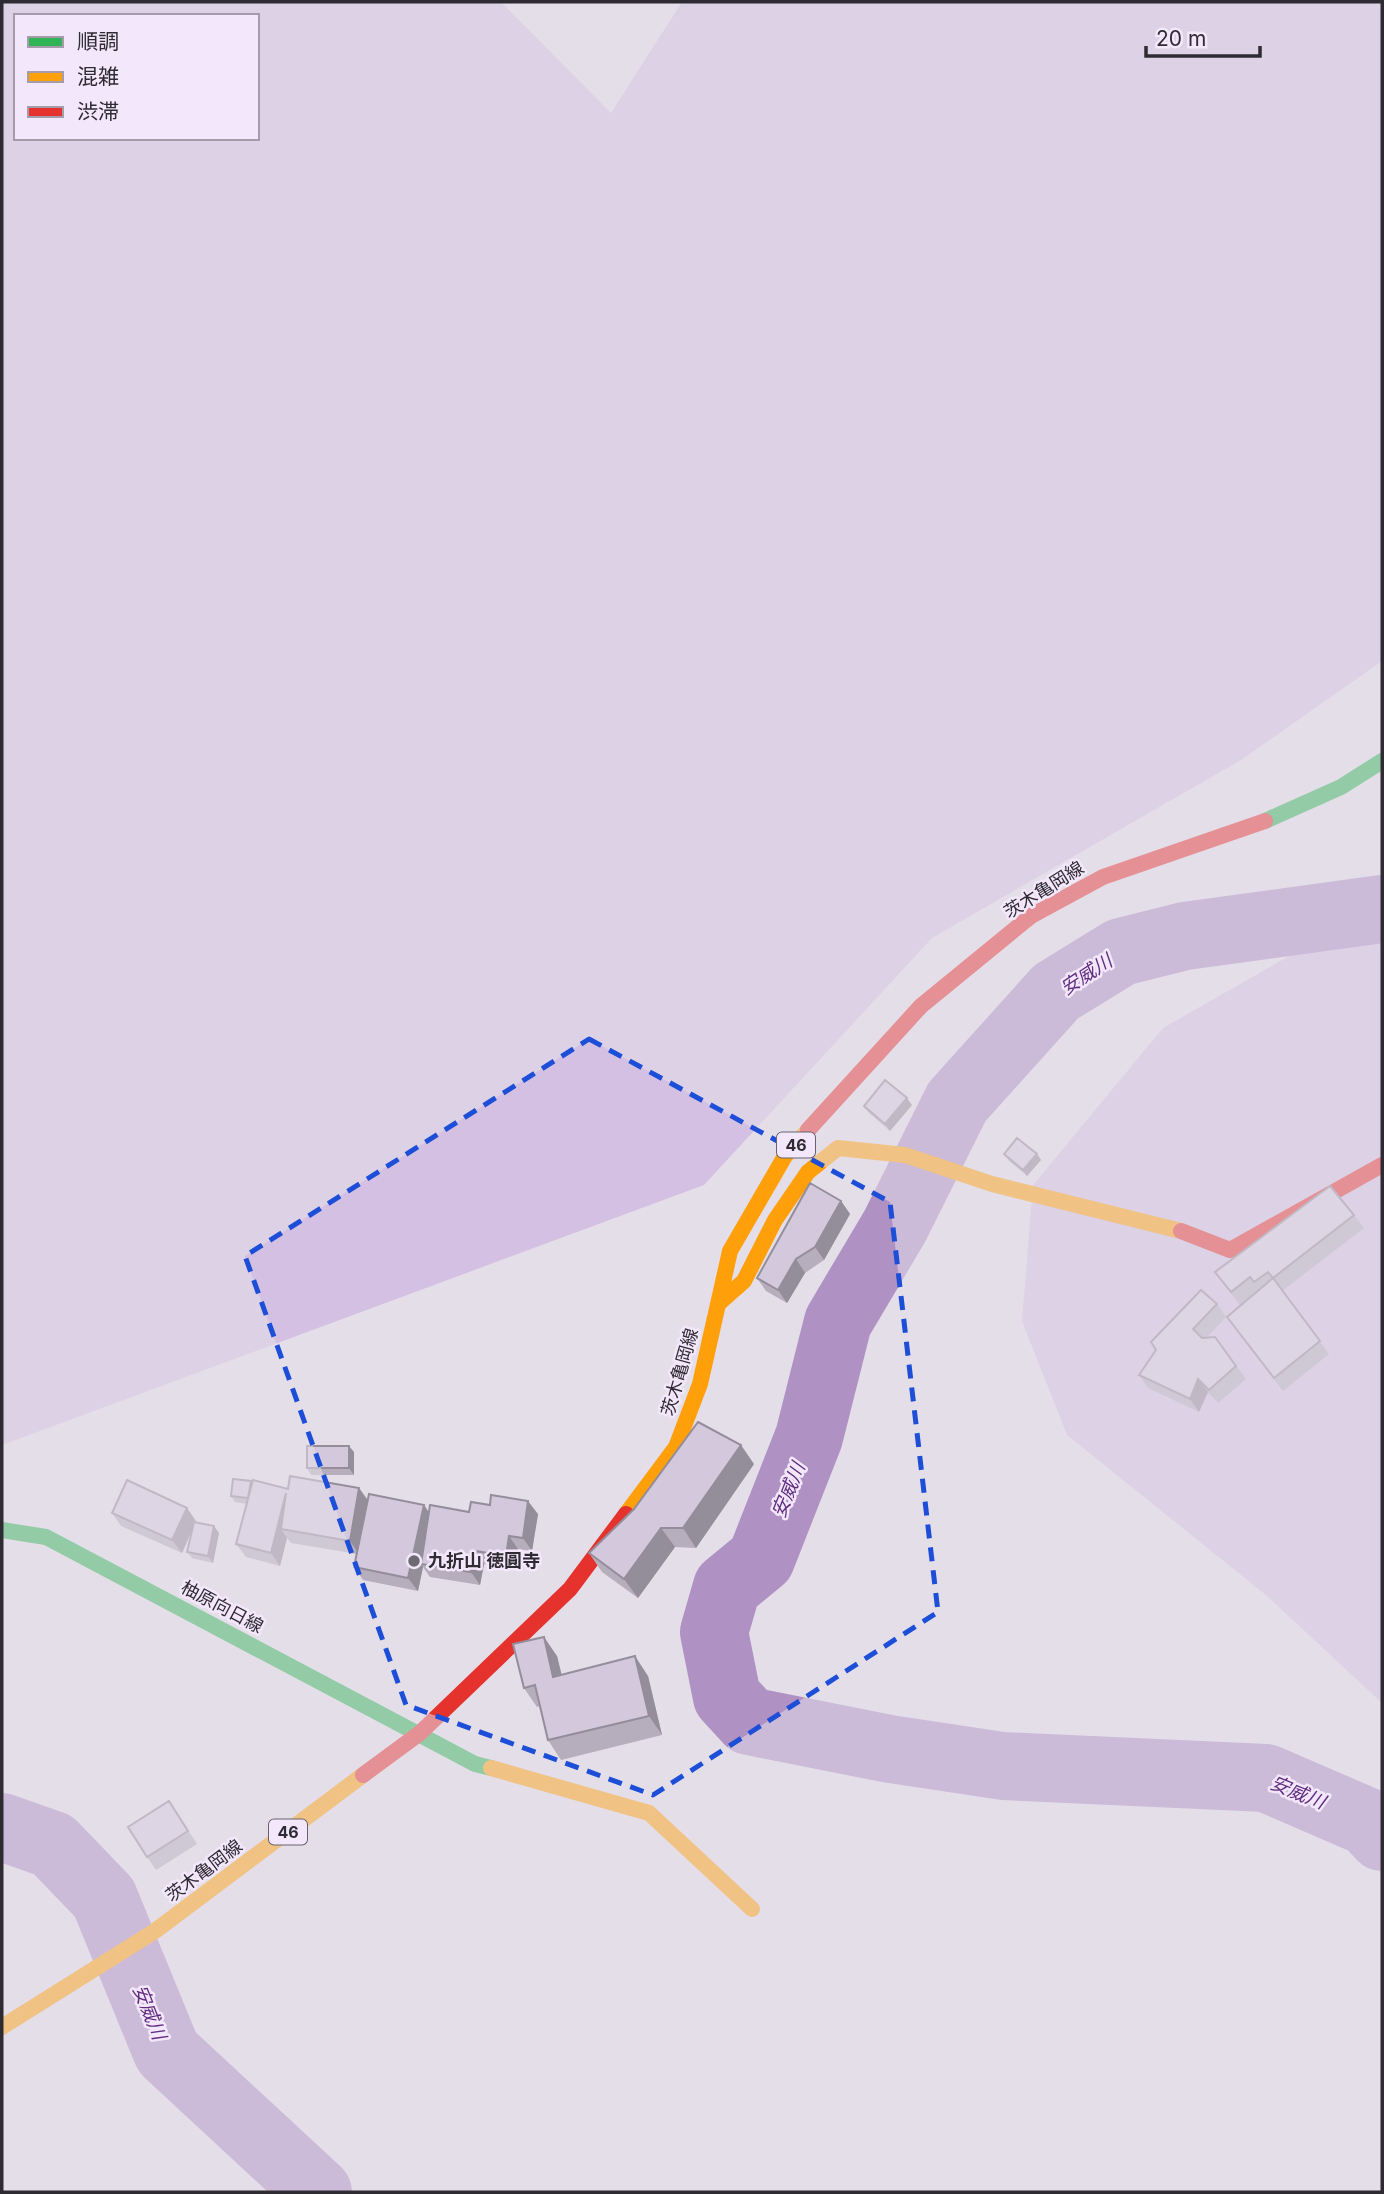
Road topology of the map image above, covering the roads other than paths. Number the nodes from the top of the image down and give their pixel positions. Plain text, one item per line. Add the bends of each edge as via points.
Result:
1 (1382, 761) edge
2 (1382, 1165) edge
3 (718, 1304) junction
4 (2, 1530) edge
5 (420, 1733) junction
6 (751, 1909) dead end
7 (9, 2024) edge

1 - 3 main road, 茨木亀岡線 / 46 via 1341,787 1275,818 1103,877 1031,916 921,1006 785,1156 730,1251
2 - 3 main road via 1230,1250 1186,1232 992,1184 905,1155 838,1148 808,1172 775,1220 744,1281
3 - 5 main road, 茨木亀岡線 / 46 via 700,1384 676,1447 570,1589
4 - 5 main road, 柚原向日線 via 46,1537
5 - 6 main road, 柚原向日線 via 475,1764 649,1812
5 - 7 main road, 茨木亀岡線 / 46 via 156,1931

